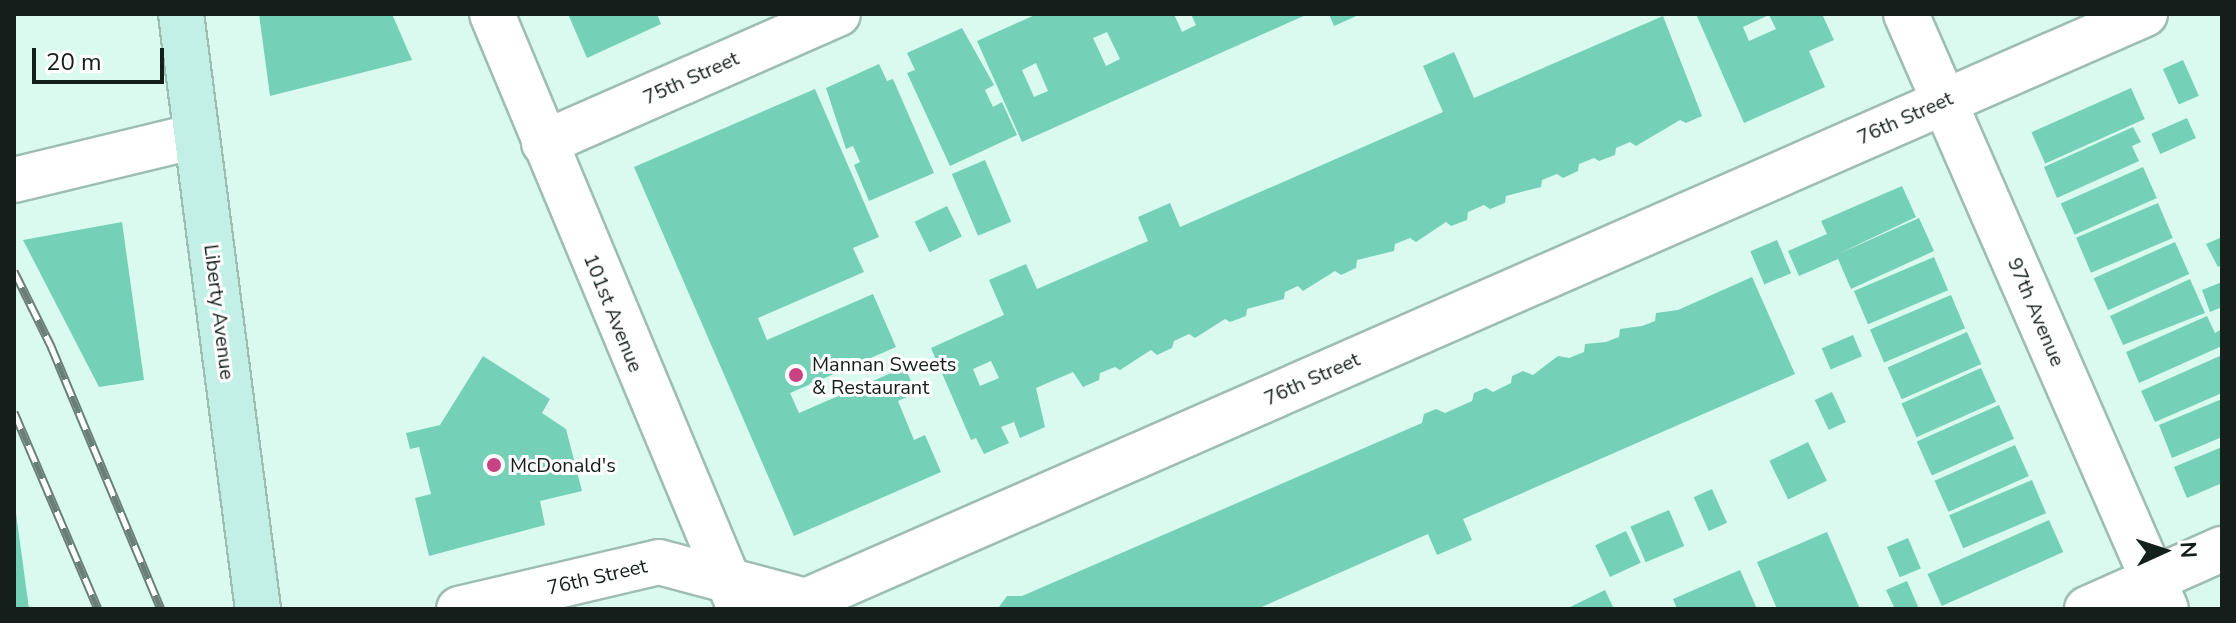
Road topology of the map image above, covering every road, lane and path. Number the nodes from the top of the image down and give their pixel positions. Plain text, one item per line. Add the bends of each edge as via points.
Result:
1 (181, 14) edge
2 (492, 14) edge
3 (838, 14) edge
4 (1906, 14) edge
5 (2145, 14) edge
6 (1944, 101) junction
7 (196, 136) junction
8 (544, 143) junction
9 (14, 180) edge
10 (2222, 549) edge
11 (2160, 594) edge
12 (734, 595) edge
13 (258, 609) edge
14 (459, 609) edge
15 (2087, 609) edge

1 - 7 street, Liberty Avenue
2 - 8 street, 101st Avenue
3 - 8 street, 75th Street
4 - 6 street, 97th Avenue
5 - 6 street, 76th Street
6 - 11 street, 97th Avenue
6 - 12 street, 76th Street via 806,601
7 - 9 street
7 - 13 street, Liberty Avenue
8 - 12 street, 101st Avenue
10 - 11 street
11 - 15 street
12 - 14 street, 76th Street via 659,562

